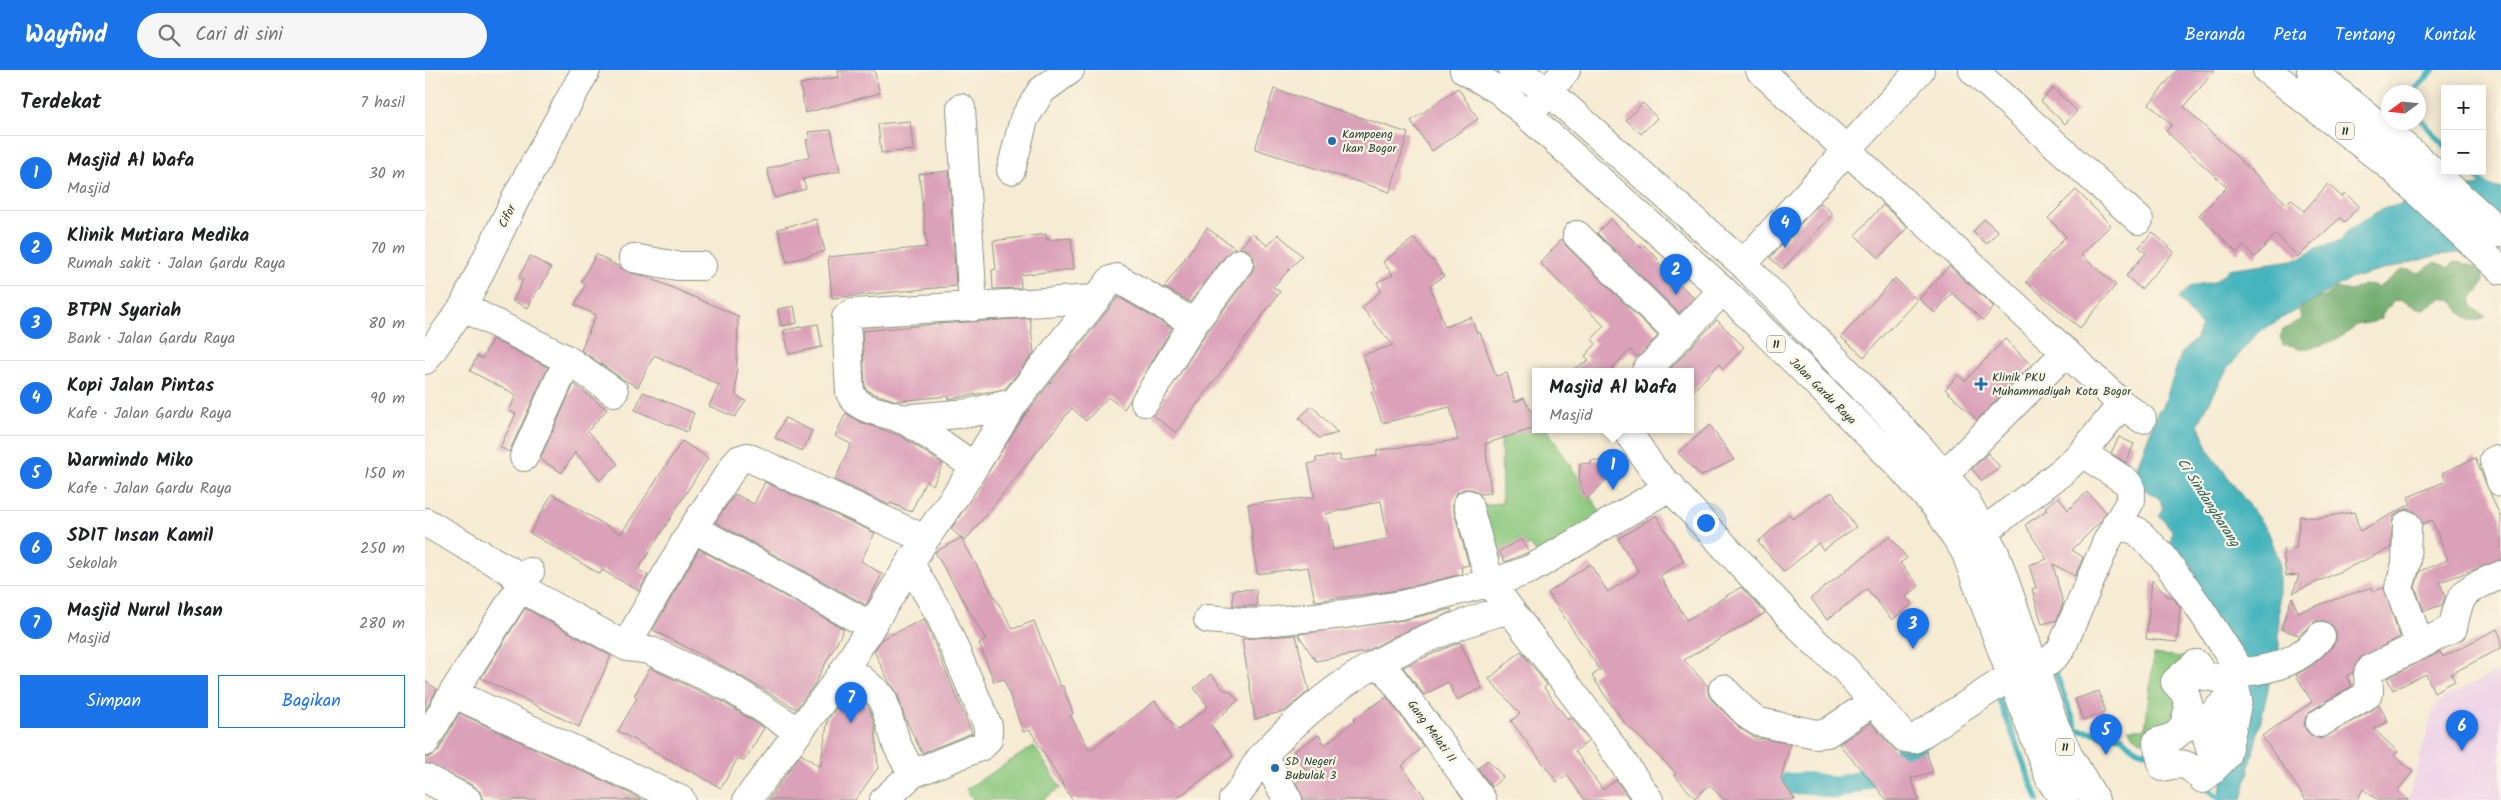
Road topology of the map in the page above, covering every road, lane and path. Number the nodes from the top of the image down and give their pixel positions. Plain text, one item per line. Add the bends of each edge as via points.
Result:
1 (586, 70) edge
2 (1070, 70) edge
3 (1464, 70) edge
4 (1513, 70) edge
5 (1566, 70) edge
6 (1760, 70) edge
7 (1920, 70) edge
8 (1973, 70) edge
9 (2267, 70) edge
10 (2307, 79) edge
11 (1547, 90) junction
12 (961, 108) dead end
13 (1528, 116) junction
14 (1849, 150) junction
15 (2401, 159) junction
16 (1011, 170) dead end
17 (2139, 220) dead end
18 (2501, 233) edge
19 (1577, 236) dead end
20 (633, 258) dead end
21 (1239, 263) dead end
22 (1743, 264) junction
23 (702, 266) dead end
24 (2501, 270) edge
25 (1723, 290) junction
26 (1095, 299) junction
27 (463, 307) junction
28 (973, 308) junction
29 (1194, 323) junction
30 (1680, 336) junction
31 (2066, 352) junction
32 (425, 360) edge
33 (568, 360) junction
34 (1649, 368) edge
35 (615, 392) dead end
36 (1145, 402) dead end
37 (1015, 403) junction
38 (901, 419) junction
39 (1629, 433) edge
40 (1916, 444) junction
41 (2082, 453) junction
42 (524, 457) dead end
43 (1897, 463) junction
44 (974, 466) junction
45 (1944, 475) junction
46 (1671, 486) junction
47 (1468, 504) dead end
48 (425, 522) edge
49 (2116, 524) junction
50 (2407, 525) dead end
51 (693, 528) junction
52 (1984, 531) junction
53 (925, 540) junction
54 (910, 564) junction
55 (2501, 575) edge
56 (521, 577) junction
57 (1490, 583) junction
58 (1508, 608) junction
59 (1208, 619) dead end
60 (871, 626) junction
61 (2321, 636) dead end
62 (636, 643) junction
63 (2420, 645) junction
64 (1381, 663) junction
65 (840, 677) junction
66 (2025, 680) junction
67 (2231, 688) junction
68 (1723, 689) dead end
69 (453, 693) junction
70 (1874, 700) junction
71 (2320, 723) dead end
72 (798, 731) junction
73 (425, 742) edge
74 (1263, 755) junction
75 (912, 774) junction
76 (425, 778) edge
77 (467, 800) edge
78 (681, 800) edge
79 (747, 800) edge
80 (884, 800) edge
81 (1233, 800) edge
82 (1288, 800) edge
83 (1482, 800) edge
84 (1649, 800) edge
85 (2064, 800) edge
86 (2095, 800) edge

1 - 27 main road, Cifor via 517,196
2 - 16 main road via 1041,91 1024,119
3 - 13 main road, Jalan Gardu Raya / 11 via 1500,90
4 - 11 main road, Jalan Gardu Raya / 11
5 - 11 main road
6 - 14 main road
7 - 14 main road
8 - 17 main road
9 - 10 main road, 11
10 - 15 main road, 11
11 - 13 main road
11 - 22 main road, Jalan Gardu Raya / 11
12 - 28 main road
13 - 25 main road, Jalan Gardu Raya / 11
14 - 22 main road
14 - 31 main road
15 - 18 main road, 11 via 2449,184
15 - 24 main road, 11 via 2419,195
19 - 30 main road
20 - 23 main road via 677,266
21 - 29 main road
22 - 40 main road, Jalan Gardu Raya / 11
25 - 30 main road
25 - 43 main road, Jalan Gardu Raya / 11
26 - 28 main road
26 - 29 main road via 1111,280 1117,278
26 - 37 main road
27 - 32 main road, Cifor
27 - 33 main road
28 - 38 main road via 853,313 846,318 853,400 863,407
29 - 36 main road
30 - 34 main road
31 - 41 main road via 2132,411
31 - 45 main road
33 - 35 main road
33 - 42 main road
37 - 38 main road via 969,412
37 - 44 main road
38 - 44 main road
39 - 46 main road via 1652,468
40 - 43 main road
40 - 45 main road, Jalan Gardu Raya / 11
41 - 49 main road via 2116,474 2131,488 2131,500
41 - 52 main road via 2032,496
43 - 66 main road, Jalan Gardu Raya / 11 via 1937,508 1965,551
44 - 53 main road
45 - 52 main road, Jalan Gardu Raya / 11
46 - 57 main road via 1531,569
46 - 70 main road via 1805,633
47 - 57 main road
48 - 56 main road
49 - 66 main road via 2061,649 2051,662
49 - 67 main road via 2137,531 2163,557 2230,654
50 - 63 main road via 2406,564 2399,588
51 - 53 main road via 738,460 747,457
51 - 60 main road
51 - 62 main road
52 - 66 main road, Jalan Gardu Raya / 11 via 2006,580
53 - 54 main road
54 - 60 main road
54 - 75 main road via 940,615 988,726 988,739 982,746
55 - 63 main road via 2465,591 2455,611 2453,628
56 - 62 main road
56 - 69 main road
57 - 58 main road
57 - 59 main road via 1401,605 1345,614 1254,623
58 - 64 main road via 1476,618
58 - 84 main road via 1600,729
60 - 65 main road
61 - 67 main road via 2300,656
62 - 72 main road via 729,687
63 - 71 main road via 2372,668 2368,673 2369,692
64 - 74 main road via 1348,681 1312,709
64 - 83 main road, Gang Melati II
65 - 72 main road
65 - 75 main road via 860,678 882,697 897,745
66 - 70 main road via 1909,740
66 - 85 main road, Jalan Gardu Raya / 11 via 2050,779
66 - 86 main road, Jalan Gardu Raya / 11
67 - 67 main road via 2217,678 2204,676 2196,664 2175,682 2185,693 2189,707 2183,729 2173,737 2157,742 2163,767 2180,763 2192,767 2203,779 2211,749 2225,756
68 - 70 main road via 1759,722 1816,734 1827,733
69 - 73 main road
69 - 78 main road
72 - 79 main road
74 - 81 main road via 1243,791
74 - 82 main road
75 - 80 main road
76 - 77 main road

